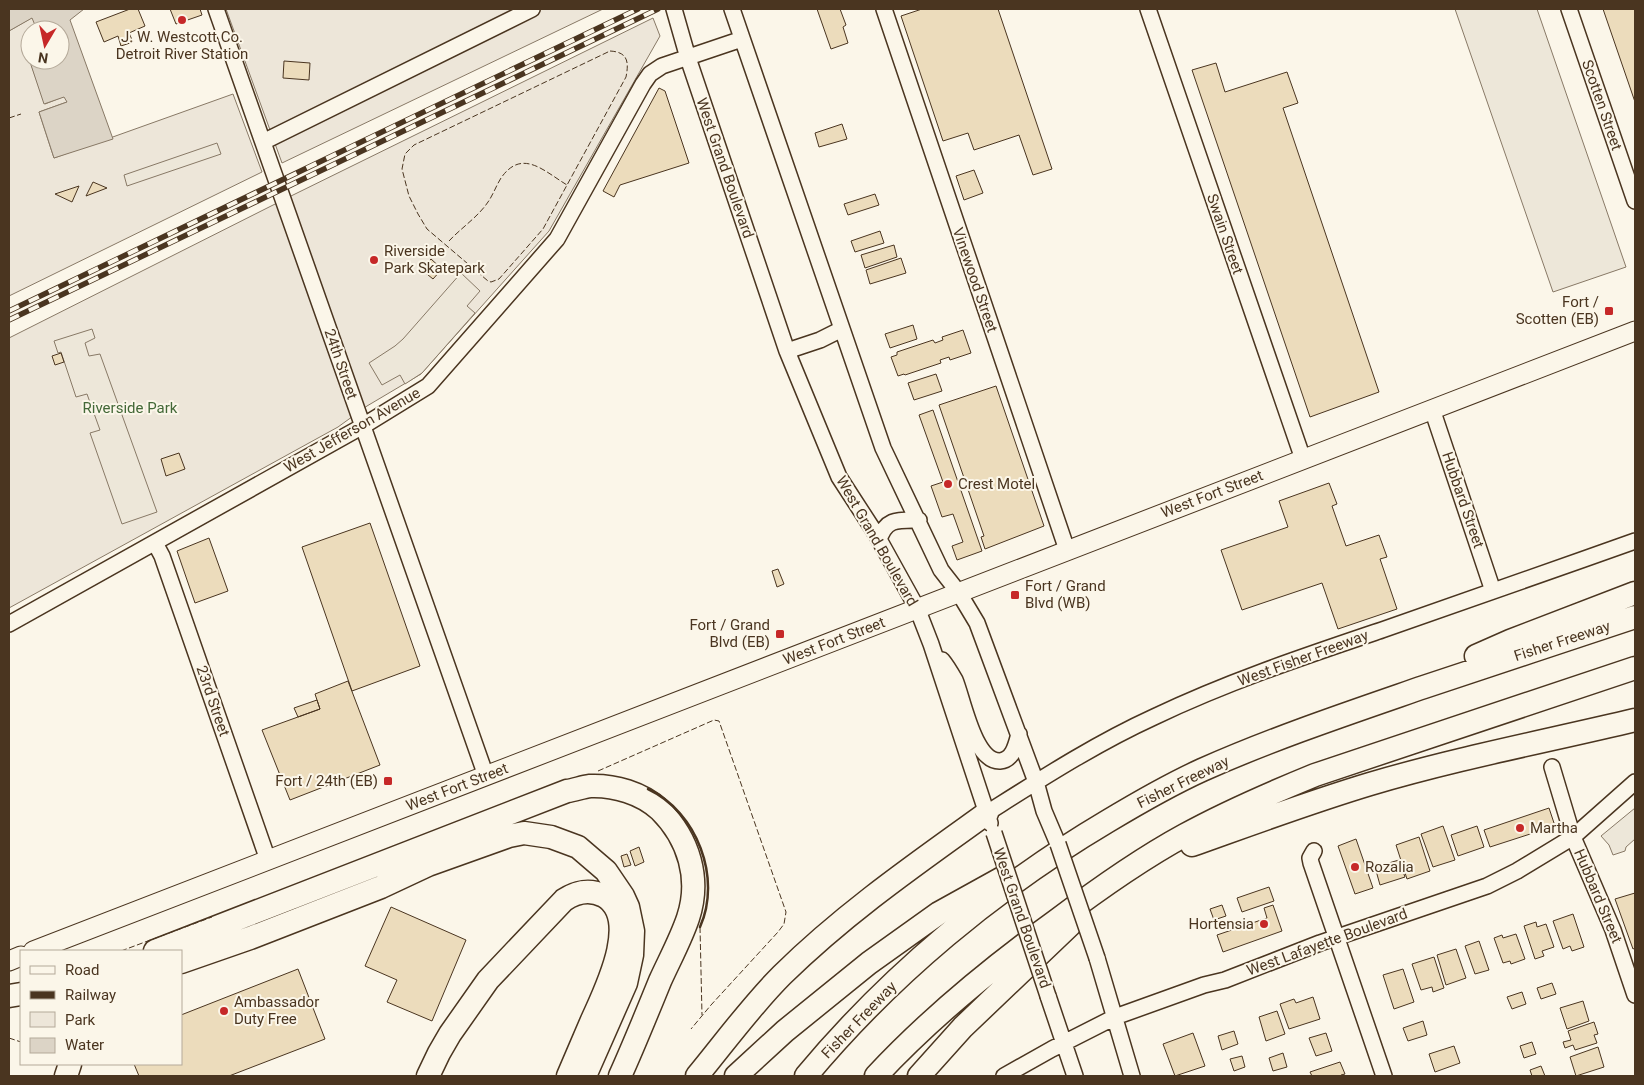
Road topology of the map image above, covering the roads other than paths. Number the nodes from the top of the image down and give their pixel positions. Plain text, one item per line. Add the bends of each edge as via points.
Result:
1 (216, 9) edge
2 (532, 9) edge
3 (674, 9) edge
4 (732, 9) edge
5 (884, 9) edge
6 (1148, 9) edge
7 (1569, 9) edge
8 (742, 39) junction
9 (688, 58) junction
10 (263, 142) junction
11 (1635, 201) edge
12 (842, 329) junction
13 (1635, 331) edge
14 (787, 351) junction
15 (1432, 409) junction
16 (363, 426) junction
17 (1303, 459) junction
18 (919, 520) junction
19 (879, 540) junction
20 (1635, 541) edge
21 (155, 543) junction
22 (1067, 550) junction
23 (1493, 591) junction
24 (959, 593) junction
25 (1635, 593) edge
26 (917, 608) junction
27 (1635, 617) edge
28 (9, 624) edge
29 (931, 644) junction
30 (1635, 668) edge
31 (1382, 702) junction
32 (1635, 720) edge
33 (1018, 734) junction
34 (1552, 767) dead end
35 (486, 776) junction
36 (1036, 782) junction
37 (1635, 782) edge
38 (990, 823) junction
39 (1091, 831) junction
40 (1573, 837) junction
41 (1314, 851) dead end
42 (268, 860) junction
43 (1123, 874) junction
44 (1336, 938) junction
45 (36, 950) edge
46 (158, 950) edge
47 (182, 962) edge
48 (1635, 995) edge
49 (1115, 1018) junction
50 (1064, 1044) junction
51 (428, 1076) edge
52 (568, 1076) edge
53 (585, 1076) edge
54 (620, 1076) edge
55 (697, 1076) edge
56 (736, 1076) edge
57 (806, 1076) edge
58 (876, 1076) edge
59 (919, 1076) edge
60 (1004, 1076) edge
61 (1075, 1076) edge
62 (1132, 1076) edge
63 (1384, 1076) edge

1 - 10 street, 24th Street
2 - 10 street
3 - 9 street, West Grand Boulevard
4 - 8 street
5 - 22 street, Vinewood Street
6 - 17 street, Swain Street
7 - 11 street, Scotten Street
8 - 9 street, West Jefferson Avenue
8 - 12 street
9 - 14 street, West Grand Boulevard
9 - 16 street, West Jefferson Avenue via 662,66 650,74 557,239 428,386
10 - 16 street, 24th Street
12 - 14 street
12 - 18 street via 883,448
13 - 15 main road, West Fort Street
14 - 19 street, West Grand Boulevard via 839,477
15 - 17 main road, West Fort Street
15 - 23 street, Hubbard Street
16 - 21 street, West Jefferson Avenue
16 - 35 street, 24th Street
17 - 22 main road, West Fort Street
18 - 19 street via 889,523
18 - 24 street via 941,570
19 - 26 street, West Grand Boulevard
20 - 23 street, West Fisher Freeway
21 - 28 street, West Jefferson Avenue
21 - 42 street, 23rd Street
22 - 24 main road, West Fort Street
23 - 36 street, West Fisher Freeway via 1208,694 1108,740
24 - 26 main road, West Fort Street
24 - 33 street via 978,623
25 - 31 highway via 1510,641
26 - 29 street, West Grand Boulevard
26 - 35 main road, West Fort Street
27 - 31 highway, Fisher Freeway
29 - 33 street via 955,680 976,741 984,754 993,760 1007,759 1013,752
29 - 38 street, West Grand Boulevard
30 - 43 highway via 1315,775 1218,818
31 - 39 highway, Fisher Freeway via 1292,733 1200,771
32 - 43 highway via 1371,783 1184,848
33 - 36 street
34 - 40 street, Hubbard Street
35 - 42 main road, West Fort Street
36 - 38 street, West Fisher Freeway
36 - 49 street, bridge
37 - 40 street, West Lafayette Boulevard
38 - 50 street, West Grand Boulevard, bridge
38 - 55 highway via 860,905 781,976
39 - 56 highway via 966,897 913,930 798,1020
39 - 57 highway, Fisher Freeway via 1015,882 942,940 868,1009
40 - 44 street, West Lafayette Boulevard via 1487,886
40 - 48 street, Hubbard Street via 1613,930
41 - 44 street via 1311,862
42 - 45 main road, West Fort Street
43 - 58 highway via 984,975
43 - 59 highway via 962,1027
44 - 49 street, West Lafayette Boulevard
44 - 63 street
46 - 54 highway via 567,792 588,786 618,789 654,805 676,829 690,858 693,890 688,920
47 - 53 highway via 259,935 428,865 509,836 524,833 552,837 578,847 606,871 624,896 633,931 626,983
49 - 50 street, West Lafayette Boulevard
49 - 62 street
50 - 60 street, West Lafayette Boulevard
50 - 61 street, West Grand Boulevard
51 - 52 highway via 450,1034 488,980 564,900 575,894 591,892 607,899 618,912 618,956

